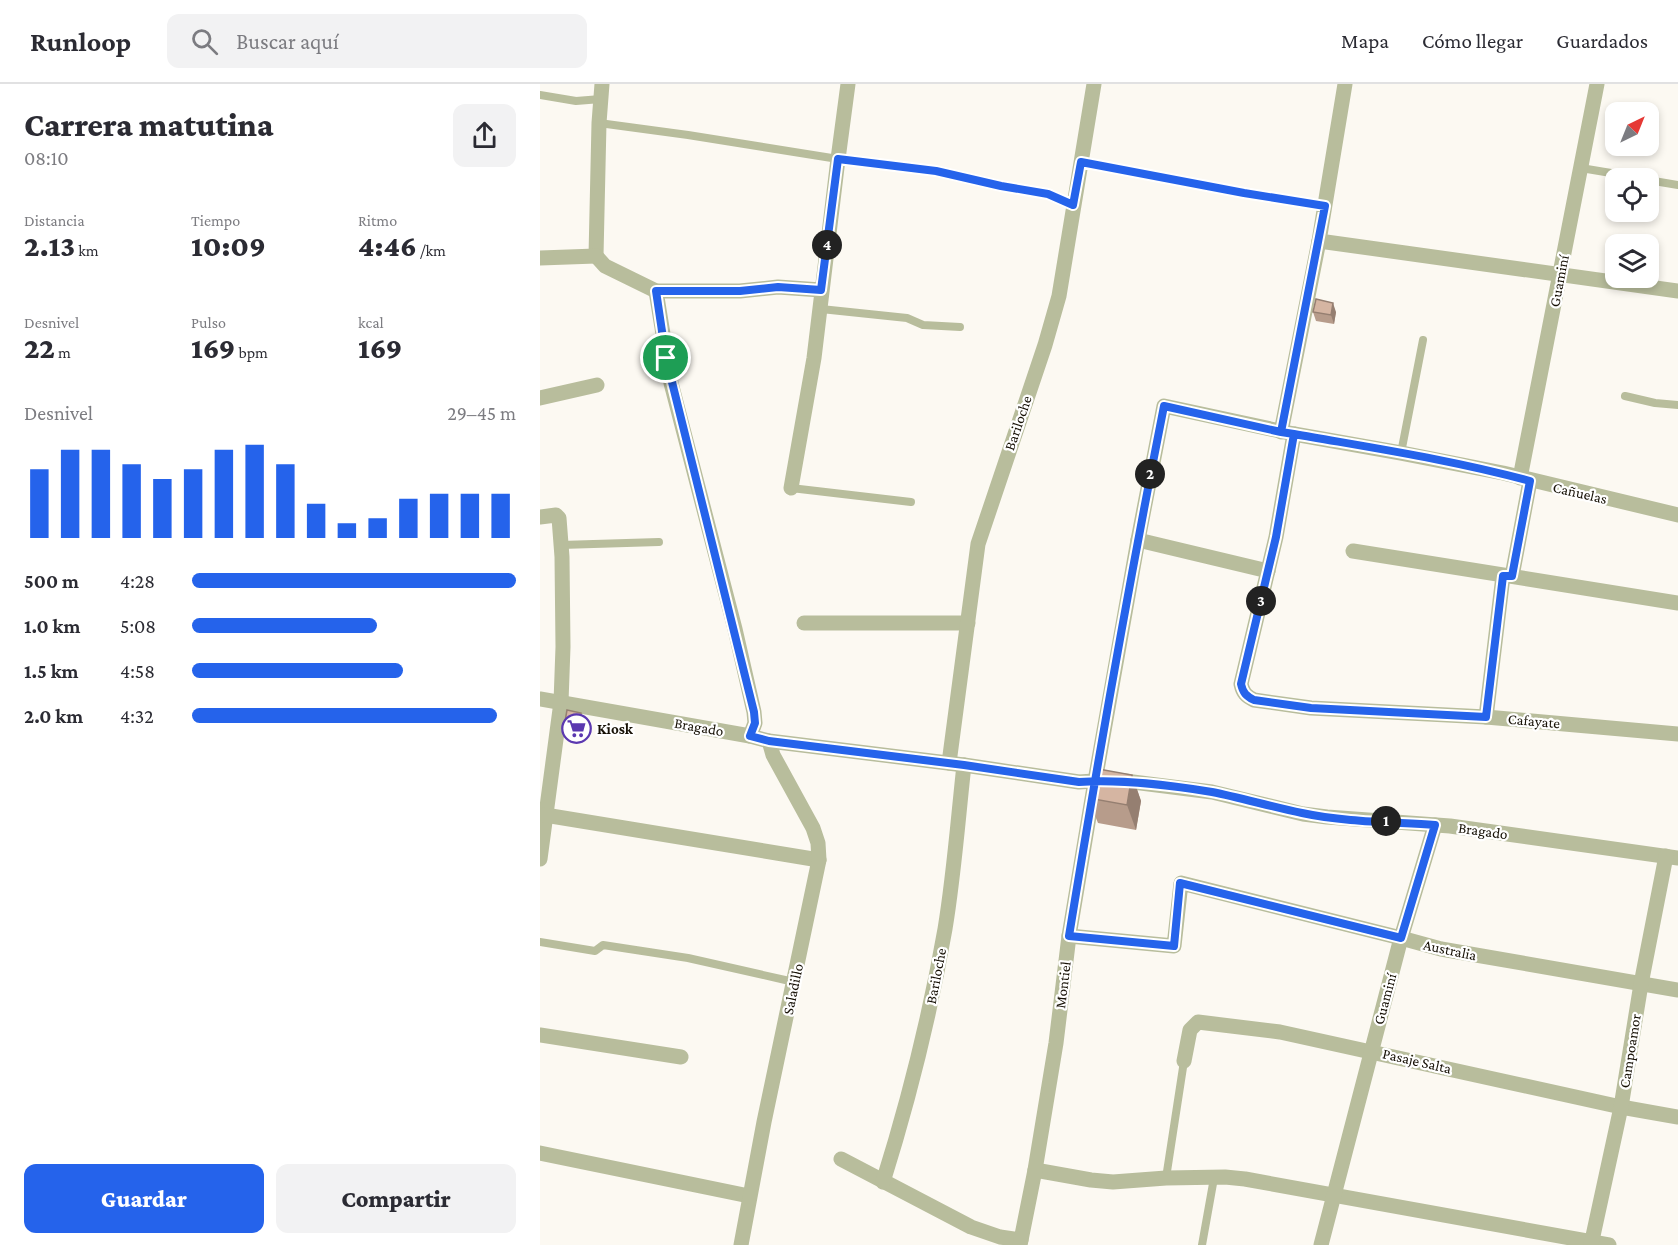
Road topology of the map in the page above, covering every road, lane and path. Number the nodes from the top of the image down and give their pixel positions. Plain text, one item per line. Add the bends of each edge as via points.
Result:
1 (849, 84) edge
2 (1094, 84) edge
3 (1345, 84) edge
4 (1597, 84) edge
5 (602, 92) edge
6 (540, 95) edge
7 (599, 123) junction
8 (838, 159) junction
9 (1081, 162) junction
10 (1581, 168) junction
11 (1605, 172) edge
12 (1659, 182) edge
13 (1678, 185) edge
14 (1073, 205) junction
15 (1325, 206) junction
16 (1319, 241) junction
17 (596, 256) junction
18 (540, 258) edge
19 (1560, 274) junction
20 (821, 290) junction
21 (656, 291) junction
22 (1678, 291) edge
23 (821, 309) junction
24 (960, 327) dead end
25 (1423, 340) dead end
26 (597, 385) dead end
27 (1625, 396) dead end
28 (540, 398) edge
29 (1678, 405) edge
30 (1164, 406) joint
31 (1287, 433) junction
32 (1401, 453) junction
33 (1525, 480) junction
34 (791, 489) joint
35 (912, 502) dead end
36 (1678, 515) edge
37 (540, 517) edge
38 (1138, 540) junction
39 (659, 542) dead end
40 (561, 545) junction
41 (1353, 551) dead end
42 (1268, 571) junction
43 (1507, 576) junction
44 (1678, 603) edge
45 (804, 623) dead end
46 (968, 623) junction
47 (540, 699) edge
48 (561, 702) junction
49 (1486, 717) junction
50 (1678, 734) edge
51 (750, 736) junction
52 (769, 741) junction
53 (957, 764) junction
54 (1095, 781) junction
55 (545, 815) junction
56 (1435, 825) junction
57 (1672, 857) edge
58 (540, 859) edge
59 (819, 860) junction
60 (1069, 936) junction
61 (1401, 938) junction
62 (540, 942) edge
63 (794, 982) junction
64 (1641, 984) junction
65 (1678, 990) edge
66 (540, 1035) edge
67 (1371, 1051) junction
68 (681, 1057) dead end
69 (1184, 1061) joint
70 (1621, 1107) junction
71 (1678, 1117) edge
72 (540, 1154) edge
73 (841, 1160) dead end
74 (1035, 1170) junction
75 (1166, 1178) junction
76 (1214, 1178) junction
77 (883, 1182) junction
78 (749, 1196) junction
79 (1334, 1196) junction
80 (1021, 1242) edge
81 (1592, 1244) edge
82 (741, 1245) edge
83 (1202, 1245) edge
84 (1321, 1245) edge
85 (1609, 1245) edge

1 - 8 street
2 - 9 street, Bariloche
3 - 15 street
4 - 10 street, Guaminí
5 - 6 lane via 576,101
5 - 7 street
7 - 8 lane
7 - 17 street
8 - 14 lane via 936,171 1048,194
8 - 20 street
9 - 14 street, Bariloche
9 - 15 lane
10 - 11 lane
10 - 19 street, Guaminí
12 - 13 lane
14 - 46 street, Bariloche via 1054,313 978,543
15 - 16 street
16 - 19 street
16 - 31 street
17 - 18 street
17 - 21 street via 604,266
19 - 22 street
19 - 33 street, Guaminí
20 - 21 street via 778,287
20 - 23 street
21 - 51 street via 671,382 754,712
23 - 24 lane
23 - 34 street
25 - 32 lane
26 - 28 street
27 - 29 lane
30 - 31 street, Cañuelas
30 - 38 street, Montiel
31 - 32 street, Cañuelas
31 - 42 street via 1276,537
32 - 33 street, Cañuelas
33 - 36 street, Cañuelas
33 - 43 street, Guaminí
34 - 35 lane
37 - 40 street via 559,518
38 - 42 street
38 - 54 street, Montiel
39 - 40 lane
40 - 48 street
41 - 43 street
42 - 49 street, Cafayate via 1241,684 1247,697 1311,708
43 - 44 street
43 - 49 street, Guaminí
45 - 46 street
46 - 53 street, Bariloche
47 - 48 street, Bragado
48 - 51 street, Bragado
48 - 55 street
49 - 50 street, Cafayate
51 - 52 street, Bragado
52 - 53 street, Bragado
52 - 59 street, Saladillo via 813,828
53 - 54 street, Bragado
53 - 77 street, Bariloche via 945,926 935,984
54 - 56 street, Bragado via 1212,792 1303,814
54 - 60 street, Montiel
55 - 58 street
55 - 59 street
56 - 57 street, Bragado
56 - 61 street, Guaminí
57 - 64 street, Campoamor
59 - 63 street, Saladillo
60 - 61 street, Australia via 1174,946 1180,883
60 - 74 street, Montiel
61 - 64 street, Australia via 1441,949
61 - 67 street, Guaminí
62 - 63 lane via 595,951 603,945 688,958
63 - 78 street, Saladillo
64 - 65 street, Australia
64 - 70 street, Campoamor
66 - 68 street
67 - 69 street, Pasaje Salta via 1280,1032 1198,1022 1190,1030
67 - 70 street, Pasaje Salta
67 - 79 street, Guaminí
69 - 75 lane
70 - 71 street, Pasaje Salta
70 - 81 street, Campoamor
72 - 78 street
73 - 77 street
74 - 75 street via 1113,1182
74 - 80 street, Montiel
75 - 76 street
76 - 79 street via 1245,1179
76 - 83 lane
77 - 80 street via 971,1227
78 - 82 street, Saladillo
79 - 81 street
79 - 84 street, Guaminí
81 - 85 street

